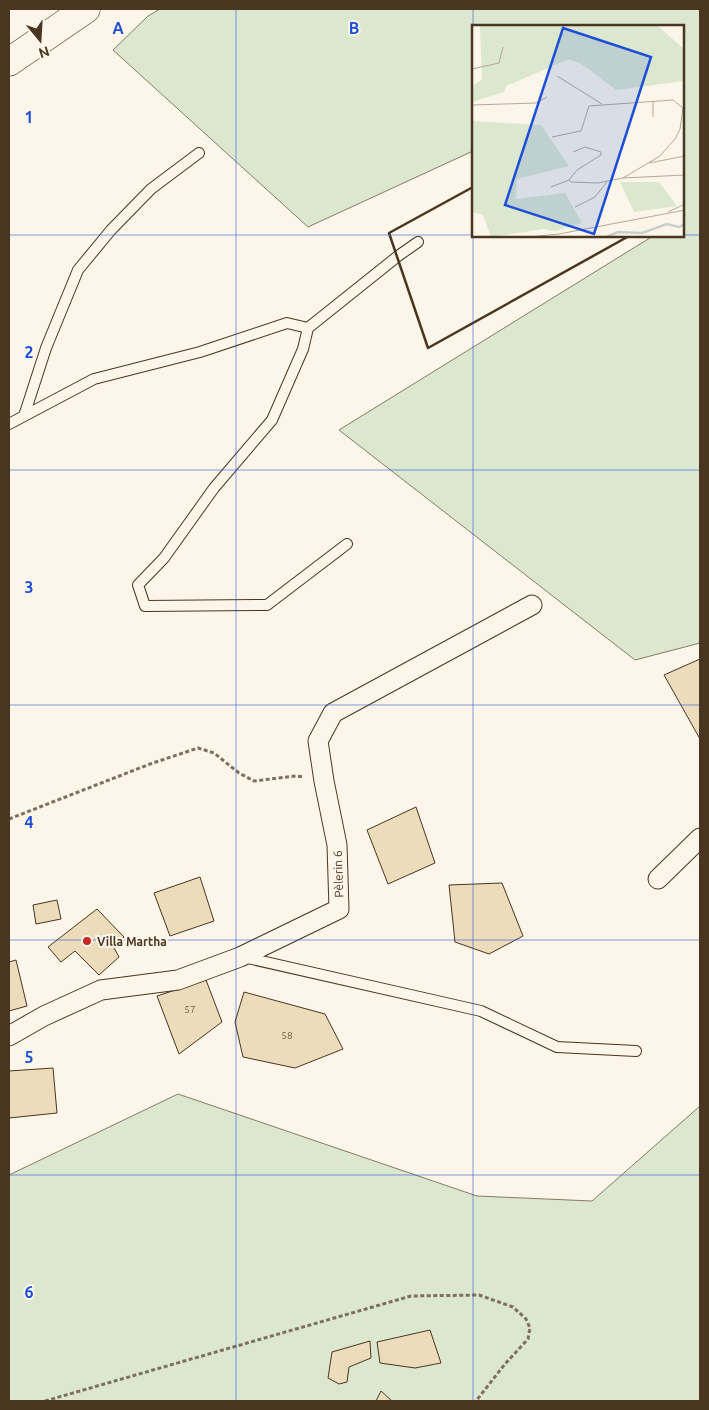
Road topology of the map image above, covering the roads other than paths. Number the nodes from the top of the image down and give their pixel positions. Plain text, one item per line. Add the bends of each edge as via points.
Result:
1 (86, 9) edge
2 (9, 62) edge
3 (199, 153) dead end
4 (418, 242) dead end
5 (308, 328) junction
6 (24, 416) junction
7 (9, 424) edge
8 (347, 544) dead end
9 (532, 605) dead end
10 (700, 838) edge
11 (658, 879) dead end
12 (240, 957) junction
13 (9, 1036) edge
14 (636, 1051) dead end

1 - 2 main road
3 - 6 lane via 151,190 110,230 78,270 46,348
4 - 5 lane
5 - 6 lane via 287,323 200,352 94,379
5 - 8 lane via 303,349 272,420 214,488 164,558 138,586 145,606 267,605
6 - 7 lane
9 - 12 street, Pèlerin 6 via 333,713 318,742 338,845 339,909
10 - 11 street
12 - 13 street, Pèlerin 6 via 178,980 101,990
12 - 14 lane via 482,1011 557,1047

